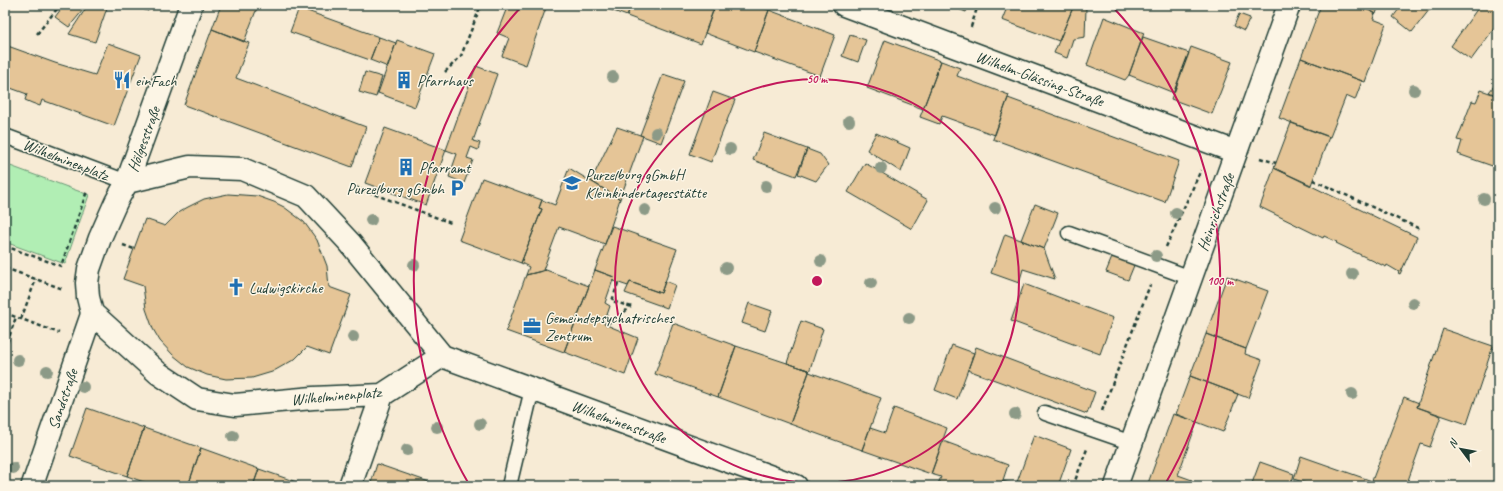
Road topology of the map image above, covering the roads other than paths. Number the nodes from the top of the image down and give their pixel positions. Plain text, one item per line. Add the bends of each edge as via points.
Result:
1 (191, 5) edge
2 (1289, 5) edge
3 (858, 7) edge
4 (5, 136) edge
5 (1236, 152) junction
6 (128, 182) junction
7 (1069, 233) dead end
8 (1191, 278) junction
9 (90, 305) junction
10 (442, 356) junction
11 (532, 389) junction
12 (382, 394) junction
13 (1044, 413) dead end
14 (1132, 442) junction
15 (32, 486) edge
16 (350, 486) edge
17 (509, 486) edge
18 (796, 486) edge
19 (1116, 486) edge

1 - 6 street, Hölgesstraße
2 - 5 street, Heinrichstraße
3 - 5 street, Wilhelm-Glässing-Straße
4 - 6 lane, Wilhelminenplatz
5 - 8 street, Heinrichstraße
6 - 9 street, Wilhelminenplatz via 100,238 90,269 87,283
6 - 10 street, Wilhelminenplatz via 190,167 242,169 306,196 350,242
7 - 8 lane
8 - 14 street, Heinrichstraße
9 - 12 street, Wilhelminenplatz via 158,373 197,399 235,405
9 - 15 street, Sandstraße via 82,340
10 - 11 street, Wilhelminenstraße
10 - 12 street, Wilhelminenplatz
11 - 17 lane
11 - 18 street, Wilhelminenstraße
12 - 16 street
13 - 14 lane
14 - 19 street, Heinrichstraße

